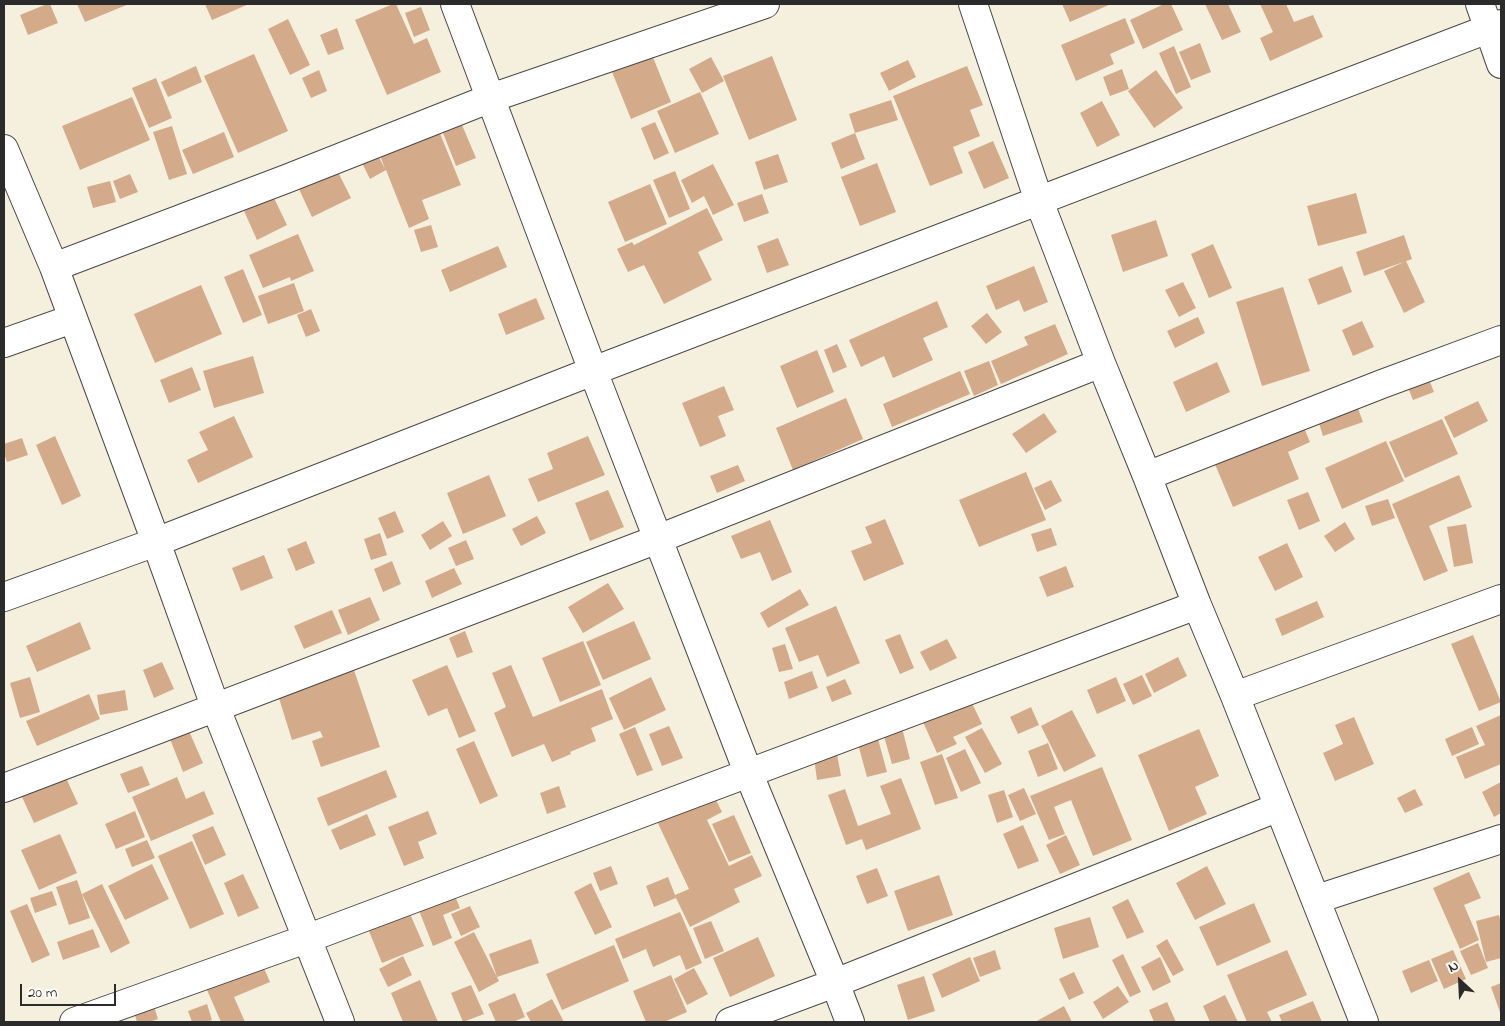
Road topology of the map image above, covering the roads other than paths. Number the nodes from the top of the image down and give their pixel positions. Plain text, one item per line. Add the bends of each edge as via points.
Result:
1 (455, 4) edge
2 (765, 4) edge
3 (973, 4) edge
4 (1480, 4) edge
5 (720, 11) edge
6 (1495, 27) edge
7 (1501, 64) edge
8 (491, 98) junction
9 (4, 148) edge
10 (1039, 201) junction
11 (54, 267) junction
12 (72, 319) junction
13 (1501, 340) edge
14 (4, 343) edge
15 (1101, 363) junction
16 (593, 371) junction
17 (1147, 476) junction
18 (658, 539) junction
19 (156, 542) junction
20 (4, 597) edge
21 (1501, 599) edge
22 (1197, 605) junction
23 (1236, 696) junction
24 (215, 706) junction
25 (748, 772) junction
26 (4, 788) edge
27 (1279, 807) junction
28 (1501, 839) edge
29 (1316, 899) junction
30 (306, 939) junction
31 (836, 983) junction
32 (74, 1022) edge
33 (340, 1022) edge
34 (730, 1022) edge
35 (850, 1022) edge
36 (1364, 1022) edge

1 - 8 street
2 - 5 street
3 - 10 street
4 - 6 street
5 - 8 street
6 - 7 street
6 - 10 street
8 - 11 street
8 - 16 street
9 - 11 street
10 - 15 street
10 - 16 street
11 - 12 street
12 - 14 street
12 - 19 street
13 - 17 street
15 - 17 street
15 - 18 street
16 - 18 street
16 - 19 street
17 - 22 street
18 - 24 street
18 - 25 street
19 - 20 street
19 - 24 street
21 - 23 street
22 - 23 street
22 - 25 street
23 - 27 street
24 - 26 street
24 - 30 street
25 - 30 street
25 - 31 street
27 - 29 street
27 - 31 street
28 - 29 street
29 - 36 street
30 - 32 street
30 - 33 street
31 - 34 street
31 - 35 street

